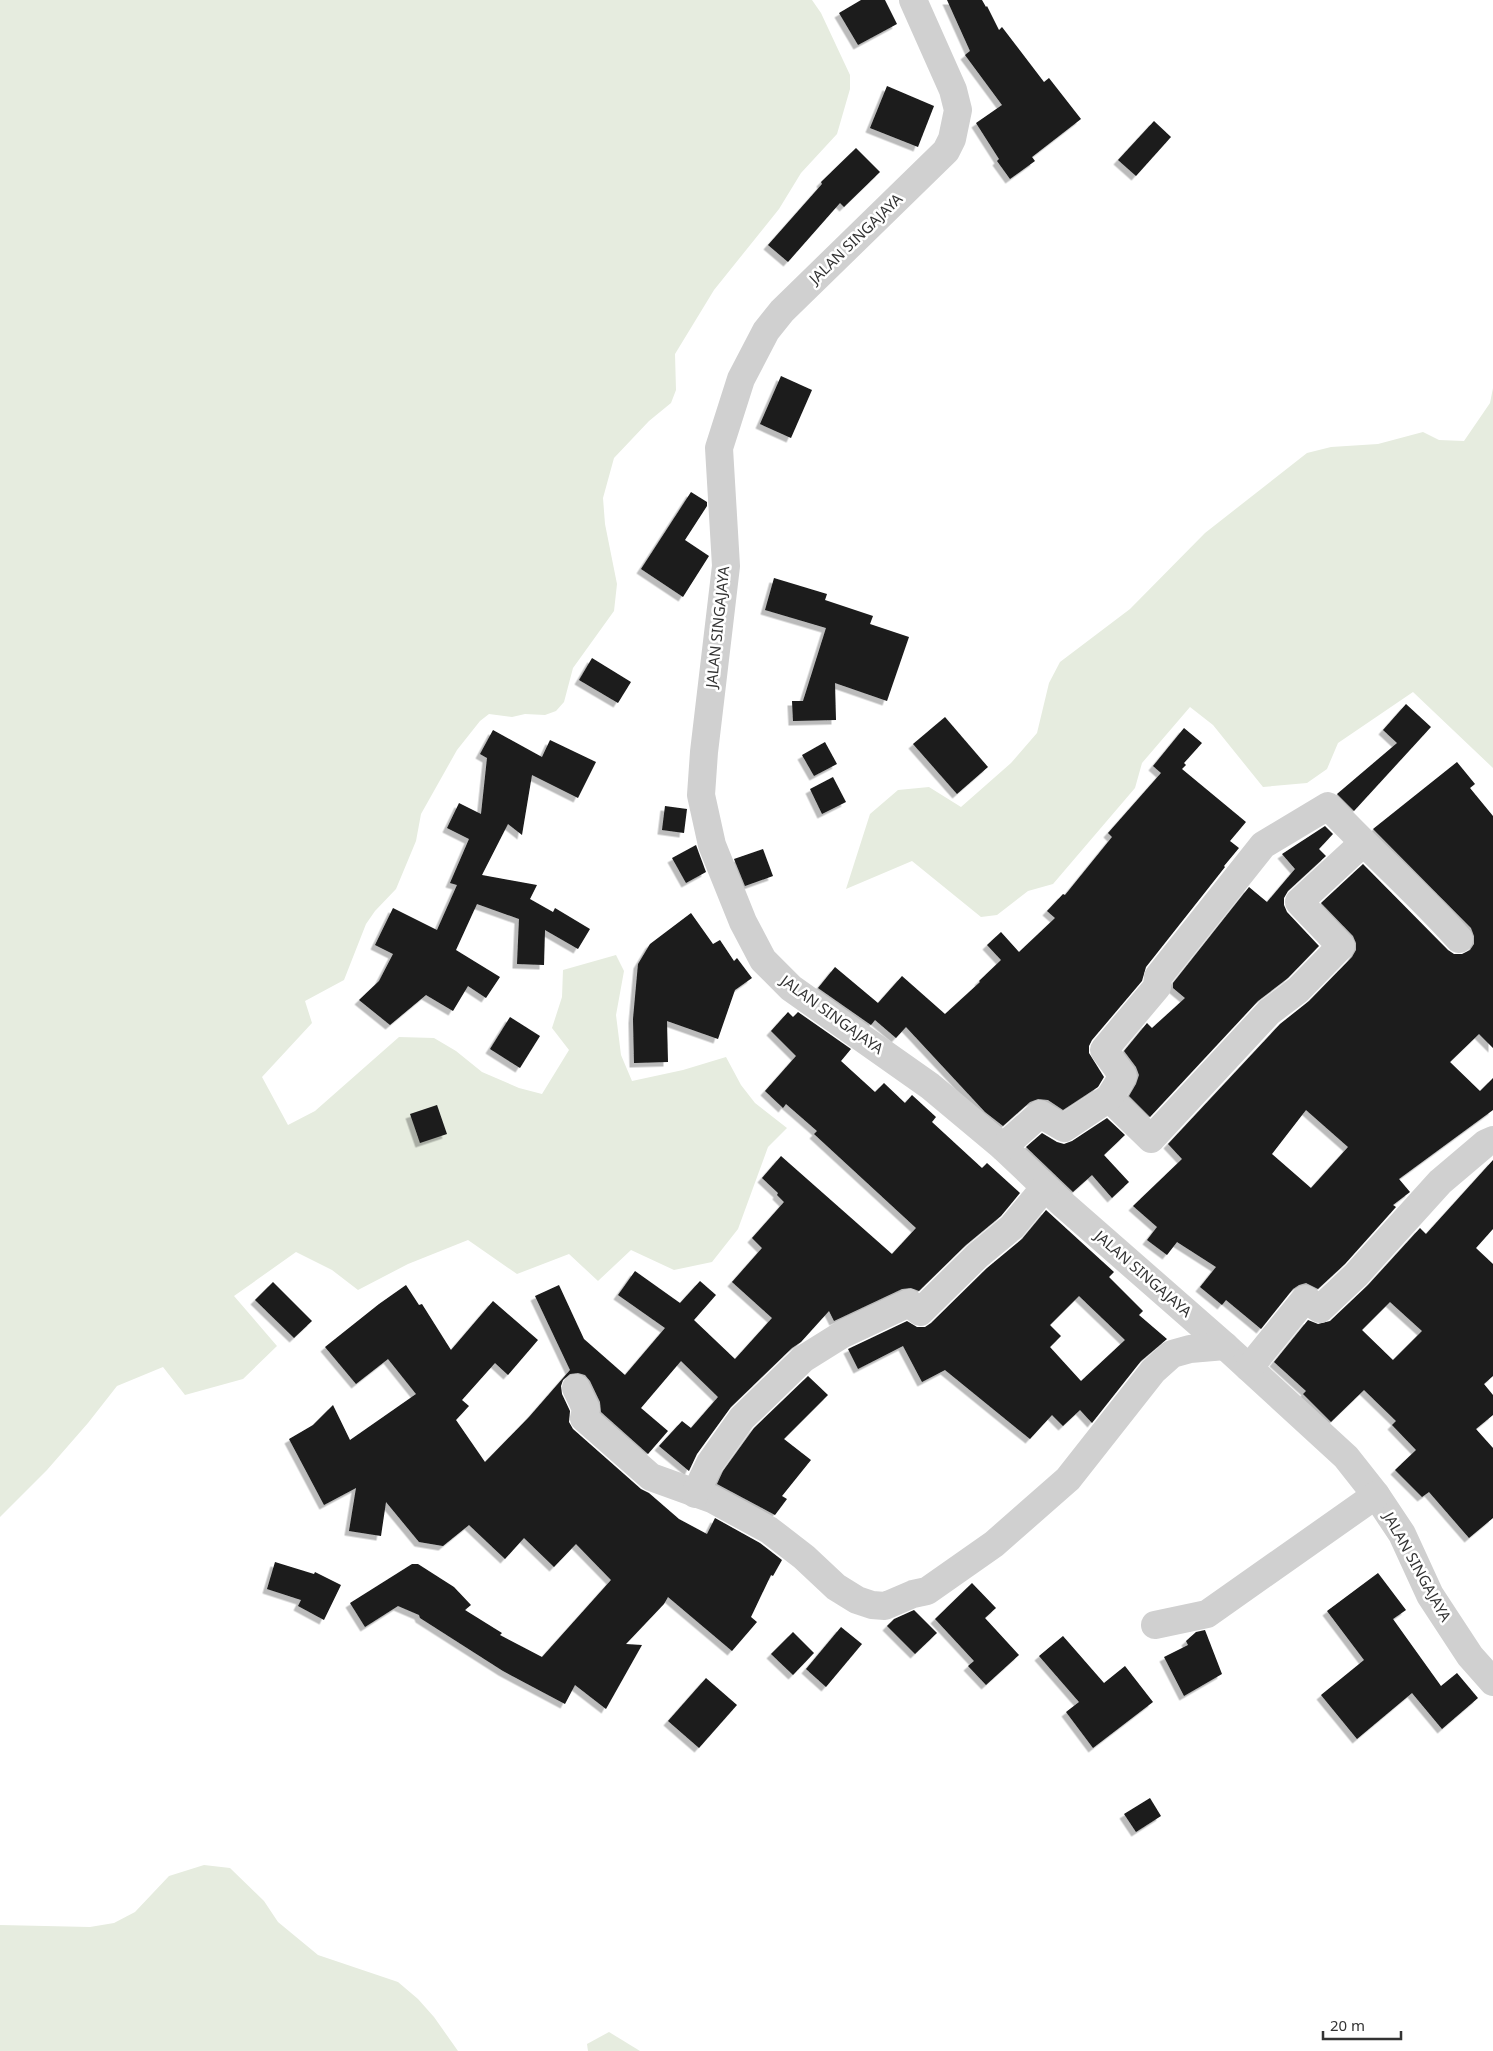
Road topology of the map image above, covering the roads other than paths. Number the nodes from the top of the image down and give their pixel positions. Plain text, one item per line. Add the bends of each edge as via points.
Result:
1 (913, 0) edge
2 (1363, 843) junction
3 (1459, 939) dead end
4 (1109, 1098) junction
5 (1493, 1140) edge
6 (1003, 1147) junction
7 (1045, 1187) junction
8 (1225, 1346) junction
9 (1249, 1368) junction
10 (576, 1388) dead end
11 (695, 1494) junction
12 (1376, 1495) junction
13 (1155, 1625) dead end
14 (1493, 1682) edge

1 - 6 street, JALAN SINGAJAYA via 953,90 958,110 952,139 946,151 782,311 766,331 741,379 719,448 726,566 702,795 712,845 743,922 763,960 791,988 930,1086
2 - 3 street via 1426,902
2 - 4 street via 1328,806 1263,845 1158,977 1158,987 1104,1050 1123,1076
2 - 4 street via 1299,902 1341,946 1298,990 1269,1012 1151,1139
4 - 6 street via 1064,1128 1040,1114
5 - 9 street via 1440,1182 1356,1275 1320,1309 1305,1299
6 - 7 street, JALAN SINGAJAYA
7 - 8 street, JALAN SINGAJAYA
7 - 11 street via 1012,1227 920,1312 909,1304 843,1334 803,1359 742,1418 710,1463
8 - 9 street, JALAN SINGAJAYA
8 - 11 street via 1172,1354 1153,1371 1068,1479 994,1544 927,1591 885,1606 857,1600 836,1587 768,1530 712,1499
9 - 12 street, JALAN SINGAJAYA via 1346,1457
10 - 11 street via 586,1408 586,1420 651,1477
12 - 13 street via 1206,1614
12 - 14 street, JALAN SINGAJAYA via 1402,1534 1430,1595 1470,1656

